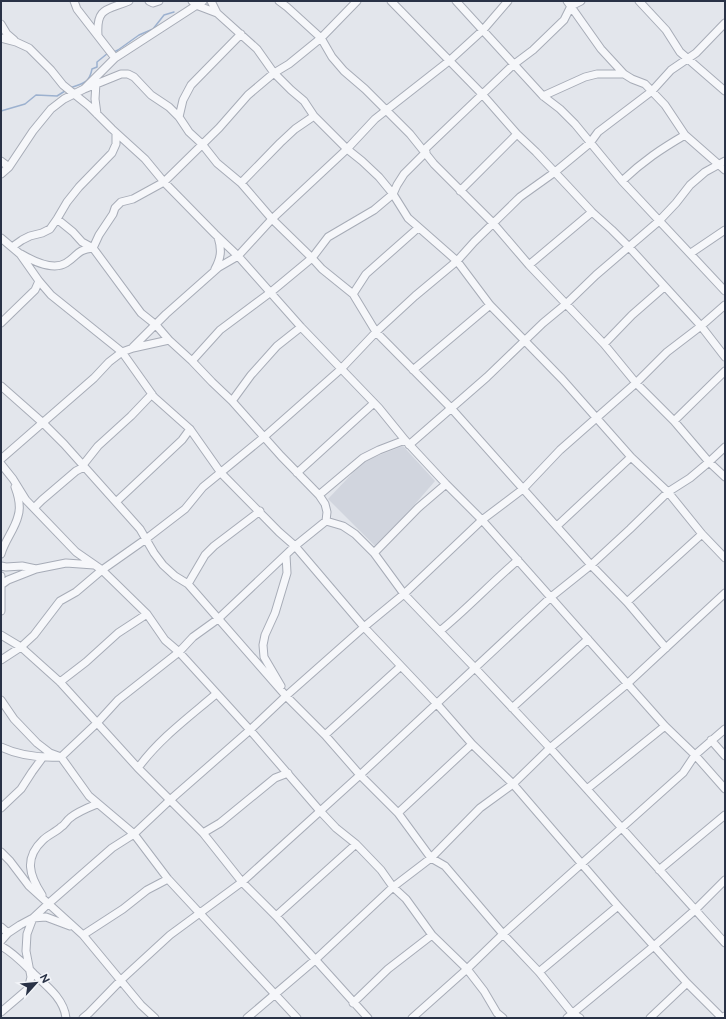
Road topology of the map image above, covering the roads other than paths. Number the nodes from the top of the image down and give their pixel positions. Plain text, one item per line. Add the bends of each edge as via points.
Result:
1 (74, 1) edge
2 (129, 1) edge
3 (149, 1) edge
4 (159, 1) edge
5 (203, 1) edge
6 (211, 1) edge
7 (279, 1) edge
8 (357, 1) edge
9 (391, 1) edge
10 (456, 1) edge
11 (508, 1) edge
12 (581, 1) edge
13 (639, 1) edge
14 (194, 3) edge
15 (288, 4) edge
16 (569, 4) edge
17 (217, 13) junction
18 (725, 23) edge
19 (1, 24) edge
20 (483, 30) junction
21 (241, 34) junction
22 (98, 35) junction
23 (1, 38) edge
24 (321, 38) junction
25 (16, 42) junction
26 (115, 58) junction
27 (687, 59) junction
28 (449, 61) junction
29 (513, 65) junction
30 (274, 73) junction
31 (624, 74) junction
32 (96, 77) junction
33 (96, 86) junction
34 (84, 89) junction
35 (725, 91) edge
36 (652, 92) junction
37 (74, 94) junction
38 (482, 94) junction
39 (543, 96) junction
40 (386, 112) junction
41 (97, 114) junction
42 (314, 116) junction
43 (179, 117) junction
44 (116, 133) junction
45 (517, 134) junction
46 (685, 135) junction
47 (590, 143) junction
48 (202, 144) junction
49 (347, 149) junction
50 (425, 151) junction
51 (1, 161) edge
52 (721, 163) edge
53 (9, 167) junction
54 (725, 170) edge
55 (555, 172) junction
56 (1, 174) edge
57 (622, 180) junction
58 (164, 182) junction
59 (241, 183) junction
60 (460, 191) junction
61 (393, 194) junction
62 (592, 212) junction
63 (272, 219) junction
64 (57, 220) junction
65 (659, 221) junction
66 (493, 224) junction
67 (418, 228) junction
68 (725, 230) edge
69 (218, 237) junction
70 (2, 240) edge
71 (12, 247) junction
72 (629, 247) junction
73 (93, 248) junction
74 (691, 253) junction
75 (20, 254) junction
76 (238, 256) junction
77 (312, 258) junction
78 (457, 261) junction
79 (530, 266) junction
80 (214, 272) junction
81 (39, 281) junction
82 (664, 287) junction
83 (725, 291) edge
84 (271, 292) junction
85 (353, 294) junction
86 (566, 304) junction
87 (490, 305) junction
88 (725, 305) edge
89 (1, 323) edge
90 (156, 325) junction
91 (701, 326) junction
92 (301, 327) junction
93 (376, 332) junction
94 (169, 340) junction
95 (525, 341) junction
96 (604, 344) junction
97 (133, 348) junction
98 (122, 352) junction
99 (725, 357) edge
100 (192, 361) junction
101 (341, 369) junction
102 (412, 370) junction
103 (725, 371) edge
104 (636, 382) junction
105 (1, 386) edge
106 (152, 394) junction
107 (232, 401) junction
108 (374, 403) junction
109 (451, 408) junction
110 (596, 417) junction
111 (674, 420) junction
112 (43, 423) junction
113 (190, 430) junction
114 (264, 437) junction
115 (407, 442) junction
116 (725, 447) edge
117 (631, 457) junction
118 (1, 459) edge
119 (709, 462) junction
120 (1, 464) edge
121 (84, 466) junction
122 (221, 472) junction
123 (297, 473) junction
124 (725, 477) edge
125 (13, 479) junction
126 (446, 484) junction
127 (523, 489) junction
128 (668, 492) junction
129 (319, 495) junction
130 (116, 502) junction
131 (34, 508) junction
132 (260, 511) junction
133 (482, 520) junction
134 (326, 521) junction
135 (557, 526) junction
136 (702, 534) junction
137 (146, 539) junction
138 (295, 546) junction
139 (374, 553) junction
140 (1, 554) edge
141 (286, 555) junction
142 (725, 558) edge
143 (518, 560) junction
144 (94, 565) junction
145 (591, 565) junction
146 (1, 566) edge
147 (36, 568) junction
148 (102, 570) junction
149 (1, 576) edge
150 (1, 584) edge
151 (188, 584) junction
152 (725, 593) edge
153 (404, 594) junction
154 (551, 597) junction
155 (627, 602) junction
156 (1, 611) edge
157 (147, 614) junction
158 (218, 619) junction
159 (364, 627) junction
160 (440, 631) junction
161 (1, 635) edge
162 (588, 639) junction
163 (21, 647) junction
164 (666, 648) junction
165 (179, 652) junction
166 (1, 660) edge
167 (401, 666) junction
168 (474, 667) junction
169 (60, 682) junction
170 (627, 684) junction
171 (216, 694) junction
172 (286, 696) junction
173 (1, 700) edge
174 (437, 704) junction
175 (512, 708) junction
176 (97, 723) junction
177 (665, 726) junction
178 (725, 729) edge
179 (250, 730) junction
180 (325, 735) junction
181 (711, 740) junction
182 (472, 744) junction
183 (1, 747) edge
184 (550, 748) junction
185 (695, 755) junction
186 (725, 756) edge
187 (43, 757) junction
188 (61, 757) junction
189 (138, 768) junction
190 (288, 772) junction
191 (360, 775) junction
192 (513, 784) junction
193 (586, 789) junction
194 (725, 789) edge
195 (170, 800) junction
196 (97, 804) junction
197 (1, 808) edge
198 (320, 811) junction
199 (398, 813) junction
200 (725, 815) edge
201 (622, 829) junction
202 (203, 833) junction
203 (134, 834) junction
204 (356, 844) junction
205 (1, 852) edge
206 (431, 858) junction
207 (582, 864) junction
208 (660, 870) junction
209 (168, 879) junction
210 (725, 880) edge
211 (242, 882) junction
212 (393, 887) junction
213 (48, 904) junction
214 (618, 906) junction
215 (695, 910) junction
216 (201, 913) junction
217 (276, 916) junction
218 (33, 918) junction
219 (1, 927) edge
220 (75, 928) junction
221 (8, 933) junction
222 (503, 934) junction
223 (83, 935) junction
224 (432, 935) junction
225 (1, 941) edge
226 (725, 943) edge
227 (1, 946) edge
228 (654, 946) junction
229 (315, 960) junction
230 (28, 967) junction
231 (467, 969) junction
232 (539, 972) junction
233 (121, 980) junction
234 (687, 983) junction
235 (275, 994) junction
236 (353, 1003) junction
237 (1, 1012) edge
238 (497, 1013) junction
239 (570, 1016) edge
240 (725, 1016) edge
241 (66, 1018) edge
242 (83, 1018) edge
243 (155, 1018) edge
244 (247, 1018) edge
245 (297, 1018) edge
246 (368, 1018) edge
247 (412, 1018) edge
248 (491, 1018) edge
249 (503, 1018) edge
250 (580, 1018) edge
251 (650, 1018) edge

1 - 22 street via 77,9
2 - 22 street via 110,7 102,14 97,25
3 - 4 street
5 - 14 street
6 - 17 street
7 - 15 street
8 - 24 street
9 - 28 street
10 - 20 street
11 - 20 street
12 - 16 street
13 - 27 street via 666,30
14 - 17 street
14 - 26 street
15 - 24 street
16 - 29 street via 564,20
16 - 31 street via 601,49
17 - 21 street
18 - 27 street
19 - 25 street
20 - 28 street
20 - 29 street
21 - 30 street
21 - 43 street via 191,85 183,100
22 - 26 street
23 - 25 street
24 - 30 street
24 - 40 street via 332,57
25 - 37 street via 29,48
26 - 32 street
27 - 35 street
27 - 36 street via 672,70
28 - 38 street
28 - 40 street
29 - 38 street
29 - 39 street
30 - 42 street via 304,101
30 - 48 street via 248,95
31 - 36 street via 645,84
31 - 39 street via 597,74 585,77
32 - 33 street
32 - 34 street
33 - 34 street
33 - 41 street
33 - 43 street via 121,74 128,74
34 - 37 street
36 - 46 street via 669,110
36 - 47 street via 598,132
37 - 41 street
37 - 53 street via 51,109
38 - 45 street
38 - 50 street
39 - 47 street via 575,124
40 - 49 street via 374,120
40 - 50 street
41 - 44 street
42 - 49 street
42 - 59 street via 295,129
43 - 48 street via 189,132
44 - 58 street via 145,159
44 - 64 street via 116,144 112,153 79,187
45 - 55 street
45 - 60 street
46 - 52 street
46 - 57 street via 640,164
47 - 55 street
47 - 57 street
48 - 58 street
48 - 59 street via 217,163
49 - 61 street via 362,160
49 - 63 street
50 - 60 street
50 - 61 street via 404,174
51 - 53 street
52 - 54 street
52 - 65 street via 690,185
53 - 56 street
55 - 62 street
55 - 66 street via 520,197
57 - 65 street
58 - 69 street
58 - 73 street via 133,199 121,202 115,208
59 - 63 street
60 - 66 street
61 - 67 street via 408,218
61 - 77 street via 374,210 328,237
62 - 72 street
62 - 79 street
63 - 76 street
63 - 77 street
64 - 71 street via 50,229 30,236
64 - 73 street via 82,242
65 - 72 street
65 - 74 street
66 - 78 street
66 - 79 street
67 - 78 street
67 - 85 street via 366,274
68 - 74 street
69 - 76 street
69 - 80 street via 220,259
70 - 71 street
71 - 75 street
72 - 82 street
72 - 86 street
73 - 75 street via 83,250 66,264 54,266
73 - 90 street via 141,313
74 - 83 street
75 - 81 street
76 - 80 street
76 - 84 street
77 - 84 street
77 - 85 street
78 - 87 street
78 - 93 street
79 - 86 street
80 - 90 street
81 - 89 street via 35,290
81 - 98 street via 51,295
82 - 91 street
82 - 96 street
84 - 92 street
84 - 100 street via 220,330
85 - 93 street
86 - 95 street
86 - 96 street
87 - 95 street
87 - 102 street
88 - 91 street
90 - 94 street
90 - 97 street
91 - 99 street
91 - 104 street via 667,352
92 - 101 street
92 - 107 street via 277,346
93 - 101 street
93 - 102 street
94 - 97 street
94 - 100 street
95 - 109 street
95 - 110 street
96 - 104 street
97 - 98 street
98 - 106 street
98 - 112 street
100 - 107 street
101 - 108 street
101 - 114 street
102 - 109 street
103 - 111 street
104 - 110 street
104 - 111 street
105 - 112 street
106 - 113 street
106 - 121 street via 98,446
107 - 114 street
108 - 115 street
108 - 123 street
109 - 115 street
109 - 127 street
110 - 117 street
110 - 127 street
111 - 119 street
112 - 118 street
112 - 121 street
113 - 122 street
113 - 130 street
114 - 122 street
114 - 123 street
115 - 126 street
115 - 129 street via 379,450 363,458
116 - 119 street
117 - 128 street
117 - 135 street
119 - 124 street
119 - 128 street
120 - 125 street
121 - 130 street
121 - 131 street
122 - 132 street
122 - 137 street via 203,487 185,509
123 - 129 street
125 - 131 street
125 - 140 street via 18,496 19,514
126 - 133 street
126 - 139 street via 418,508
127 - 133 street
127 - 135 street
128 - 136 street
128 - 145 street
129 - 134 street via 325,504
130 - 137 street
131 - 144 street via 76,552
132 - 138 street
132 - 151 street via 205,555
133 - 143 street
133 - 153 street
134 - 138 street
134 - 139 street via 343,526
135 - 145 street
136 - 142 street
136 - 155 street
137 - 148 street
137 - 151 street via 163,565
138 - 141 street
138 - 159 street
139 - 153 street
141 - 158 street
141 - 172 street via 287,573 263,645 264,657
143 - 154 street
143 - 160 street
144 - 147 street via 66,563
144 - 148 street
145 - 154 street
145 - 155 street
146 - 147 street
147 - 150 street
148 - 157 street
148 - 163 street via 76,592 60,601 34,635
149 - 150 street
150 - 156 street
151 - 158 street
152 - 164 street
153 - 159 street
153 - 160 street
154 - 162 street
154 - 168 street
155 - 164 street
157 - 165 street via 165,640
157 - 169 street via 118,633
158 - 165 street via 193,637
158 - 172 street
159 - 167 street
159 - 172 street
160 - 168 street
161 - 163 street
162 - 170 street
162 - 175 street
163 - 166 street
163 - 169 street
164 - 170 street
165 - 171 street
165 - 176 street via 118,700
167 - 174 street
167 - 180 street
168 - 174 street
168 - 175 street
169 - 176 street
170 - 177 street
170 - 184 street
171 - 179 street
171 - 189 street via 158,744
172 - 179 street
172 - 180 street
173 - 188 street via 14,719 37,743 50,753
174 - 182 street
174 - 191 street
175 - 184 street
176 - 188 street
176 - 189 street
177 - 185 street
177 - 193 street
178 - 181 street
179 - 190 street
179 - 195 street
180 - 191 street
181 - 185 street
181 - 186 street
182 - 192 street
182 - 199 street
183 - 187 street via 30,756
184 - 192 street
184 - 193 street
185 - 194 street
185 - 201 street via 683,773
187 - 188 street
187 - 197 street via 20,789
188 - 196 street
189 - 195 street
190 - 198 street
190 - 202 street via 275,778 220,823
191 - 198 street
191 - 199 street
192 - 206 street via 480,808
192 - 207 street
193 - 201 street
195 - 202 street
195 - 203 street
196 - 203 street
196 - 213 street via 83,809 44,839 30,860 31,874
198 - 204 street
198 - 211 street
199 - 206 street
200 - 208 street
201 - 207 street
201 - 208 street
202 - 211 street
203 - 209 street
203 - 213 street via 112,848
204 - 212 street
204 - 217 street
205 - 213 street via 29,886
206 - 212 street
206 - 222 street via 444,866
207 - 214 street
207 - 222 street
208 - 215 street
209 - 216 street
209 - 223 street via 147,890
210 - 215 street
211 - 216 street
211 - 217 street
212 - 224 street via 406,899
212 - 229 street
213 - 218 street
213 - 220 street
214 - 228 street
214 - 232 street
215 - 226 street
215 - 228 street
216 - 233 street via 170,935
216 - 235 street
217 - 229 street
218 - 220 street via 46,917
218 - 221 street
218 - 230 street via 27,934
219 - 221 street
220 - 223 street
221 - 225 street
222 - 231 street
222 - 232 street
223 - 233 street
224 - 231 street
224 - 236 street via 388,969
227 - 230 street
228 - 234 street
228 - 239 street
229 - 235 street
229 - 236 street
230 - 237 street via 31,977 28,989
230 - 241 street via 57,997
231 - 238 street
231 - 247 street
232 - 239 street
233 - 242 street
233 - 243 street
234 - 240 street via 722,1018
234 - 251 street
235 - 244 street
235 - 245 street
236 - 246 street
238 - 248 street
238 - 249 street
239 - 250 street

